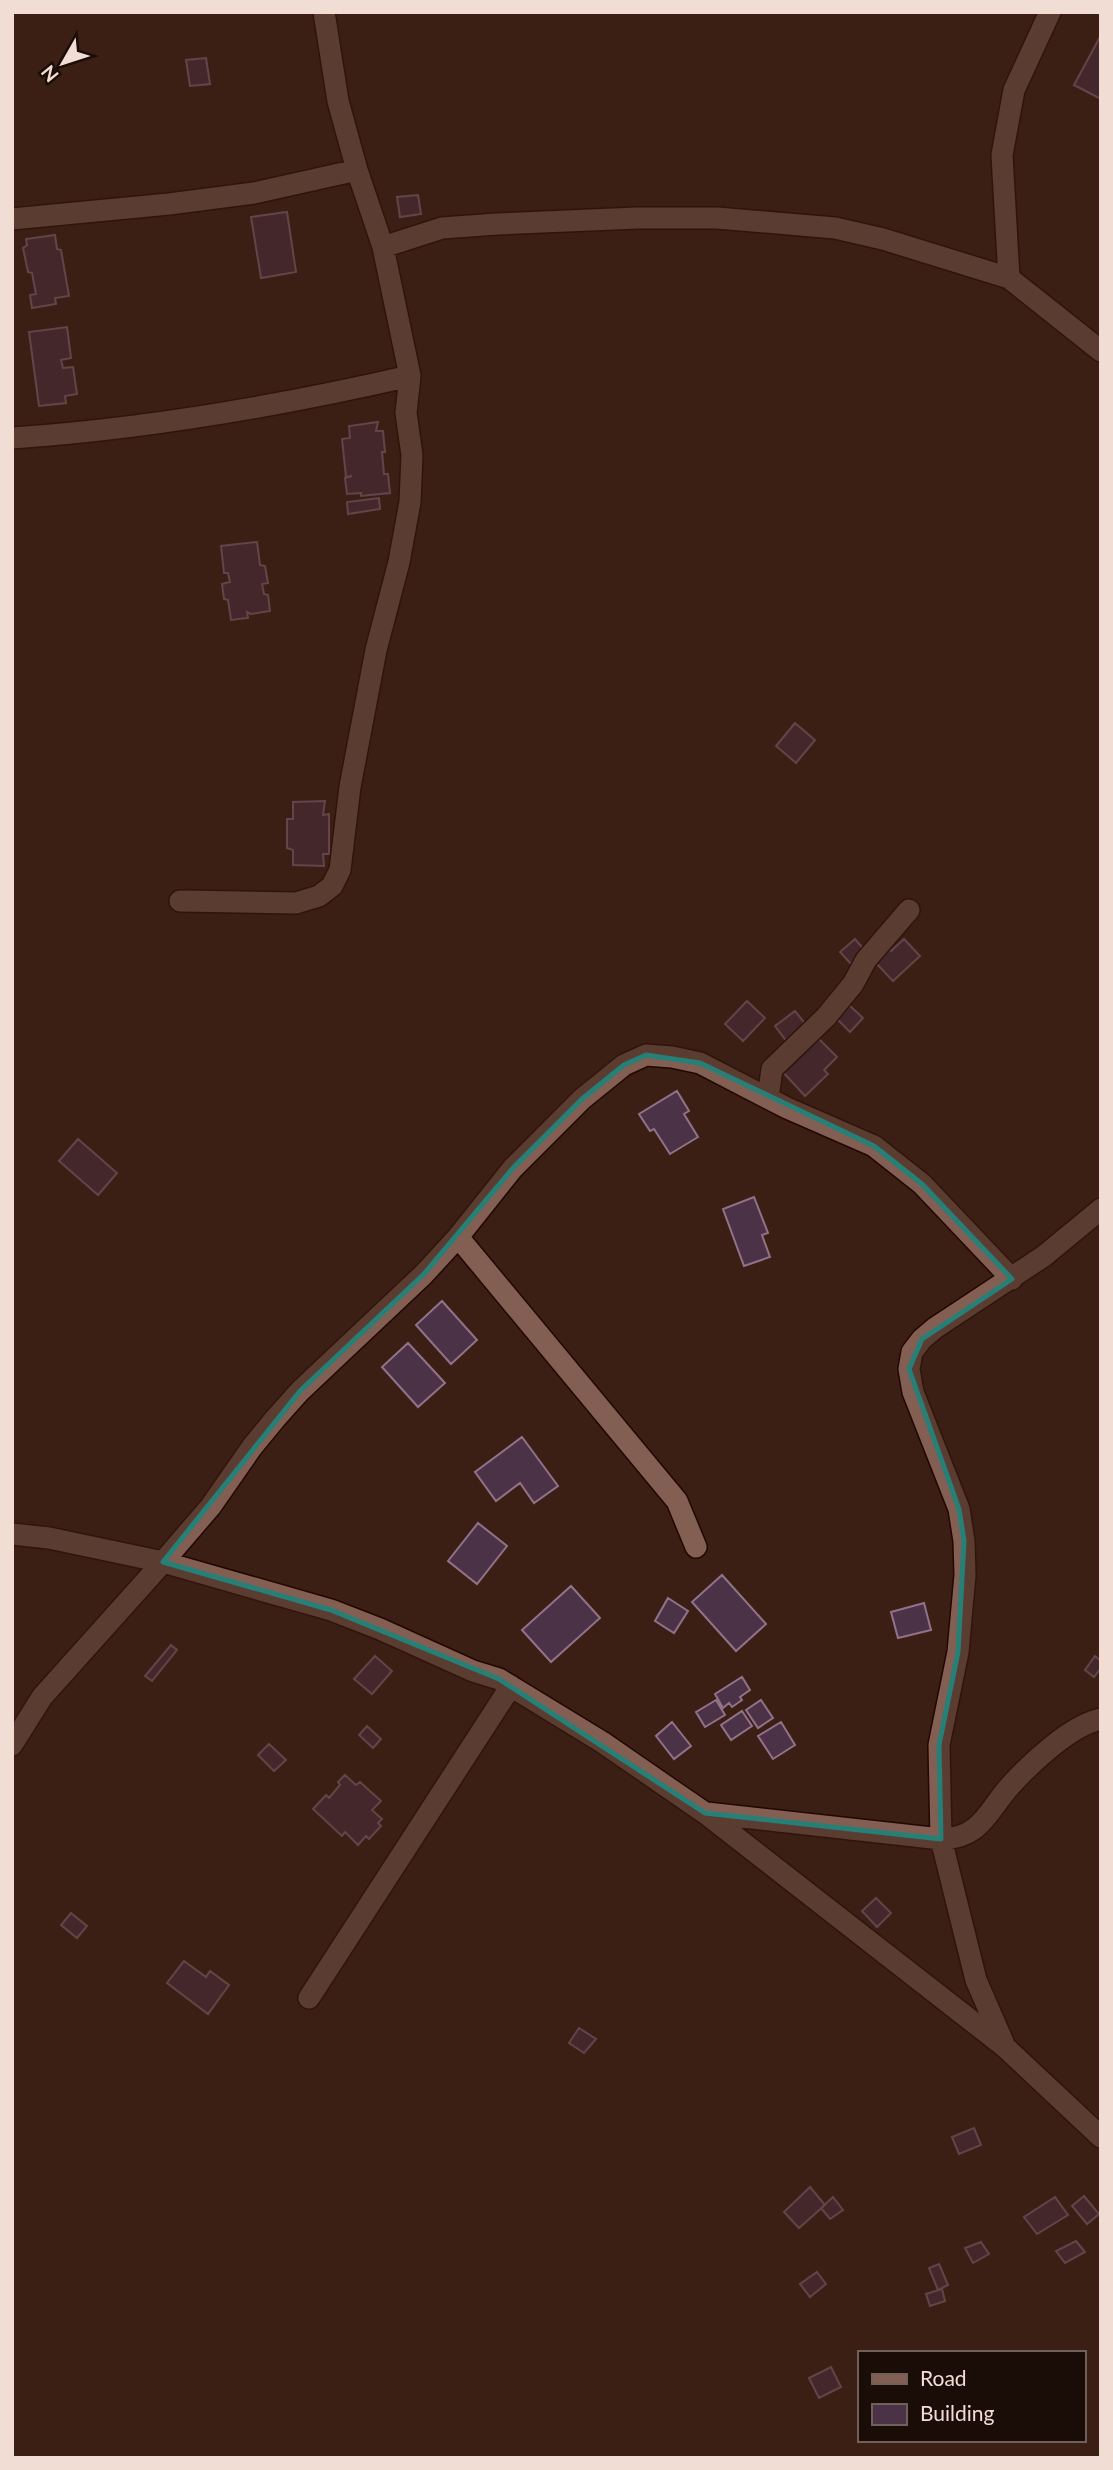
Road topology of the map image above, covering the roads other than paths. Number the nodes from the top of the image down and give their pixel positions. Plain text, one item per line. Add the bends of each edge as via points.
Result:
1 (324, 12) edge
2 (1050, 12) edge
3 (357, 170) junction
4 (12, 219) edge
5 (383, 247) junction
6 (1009, 278) junction
7 (1101, 351) edge
8 (410, 376) junction
9 (12, 438) edge
10 (180, 901) dead end
11 (909, 910) dead end
12 (768, 1098) junction
13 (1101, 1209) edge
14 (458, 1237) junction
15 (1012, 1279) junction
16 (12, 1534) edge
17 (696, 1547) dead end
18 (163, 1562) junction
19 (511, 1686) junction
20 (1101, 1719) edge
21 (12, 1745) edge
22 (705, 1813) junction
23 (941, 1839) junction
24 (309, 1998) dead end
25 (1005, 2047) junction
26 (1101, 2137) edge

1 - 3 street via 338,101
2 - 6 street via 1014,90 1002,155
3 - 4 street via 254,193
3 - 5 street
5 - 6 street via 469,226 717,218 835,228
5 - 8 street
6 - 7 street
8 - 9 street via 175,421
8 - 10 street via 406,413 412,455 410,502 376,650 350,787 340,870 332,886 319,896 296,903
11 - 12 street via 826,1017 772,1069
12 - 14 street via 700,1063 646,1055 624,1065 582,1099 513,1168
12 - 15 street via 892,1158
13 - 15 street
14 - 17 street via 677,1501
14 - 18 street via 300,1391
15 - 23 street via 922,1339 912,1352 909,1369 913,1392 959,1509 964,1541 958,1652 939,1745
16 - 18 street
18 - 19 street via 331,1610
18 - 21 street via 42,1697
19 - 22 street
19 - 24 street
20 - 23 street via 1072,1730 1010,1786 976,1827 960,1839
22 - 23 street
22 - 25 street
23 - 25 street via 976,1980
25 - 26 street

